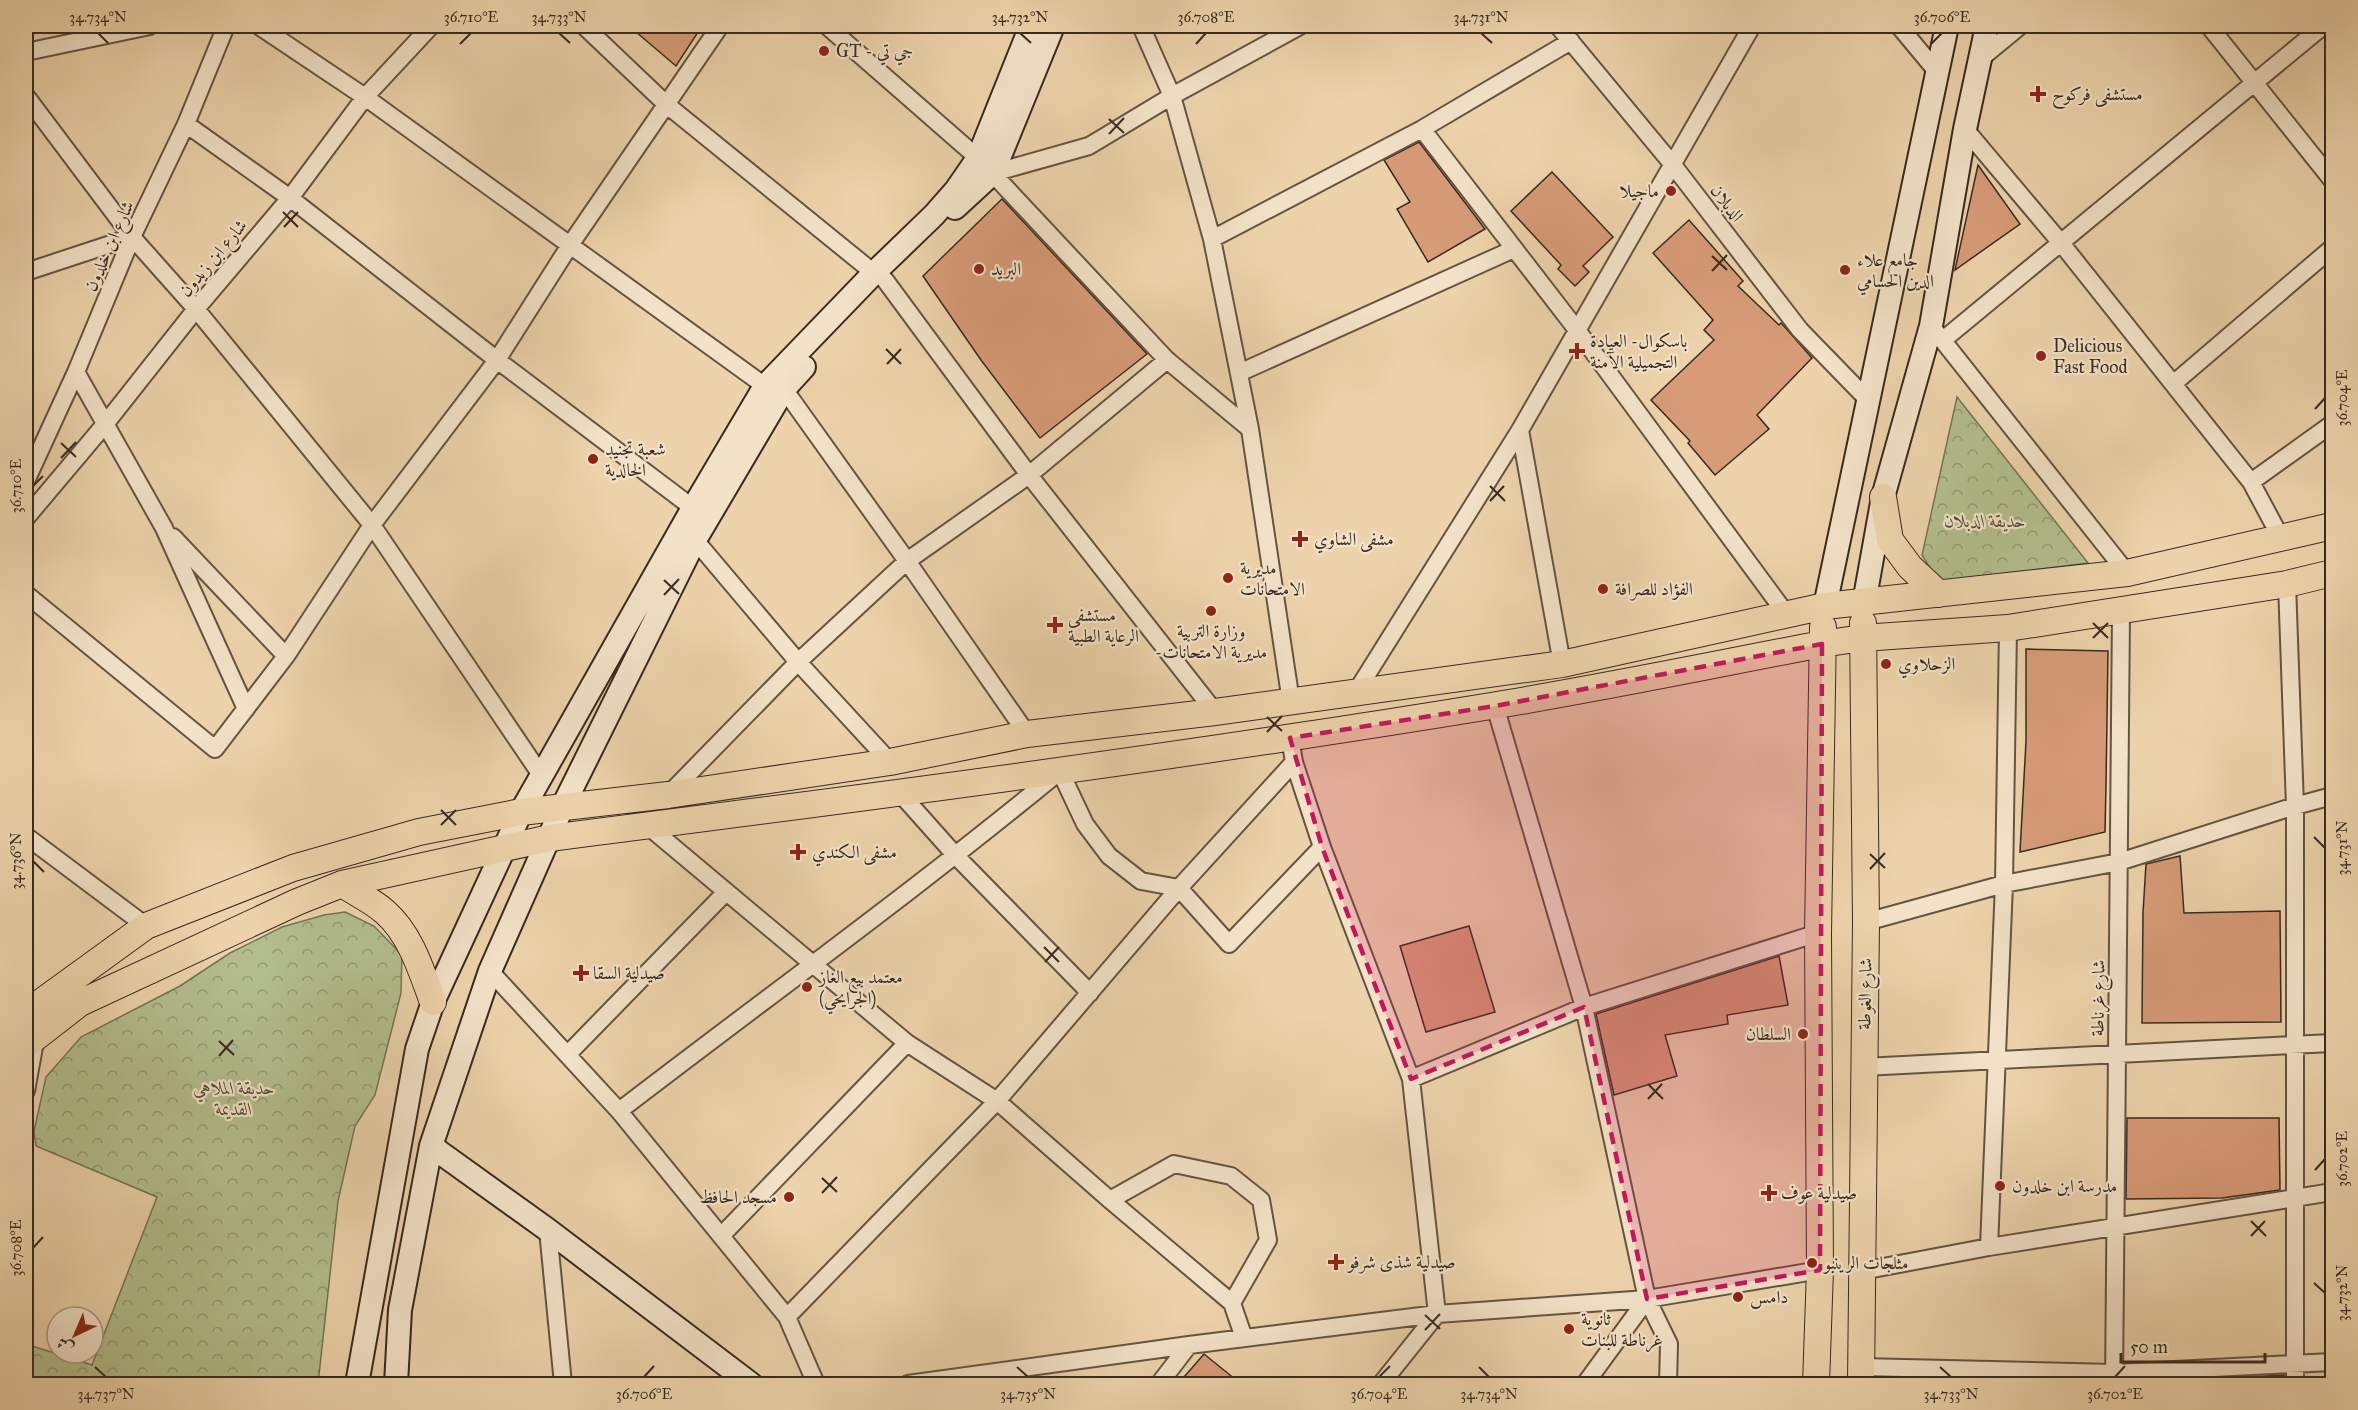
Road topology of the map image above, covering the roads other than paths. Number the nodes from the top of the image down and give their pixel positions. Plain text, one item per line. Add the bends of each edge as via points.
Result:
1 (150, 26) edge
2 (226, 26) edge
3 (260, 26) edge
4 (431, 26) edge
5 (584, 26) edge
6 (720, 26) edge
7 (827, 26) edge
8 (1031, 26) edge
9 (1053, 26) edge
10 (1141, 26) edge
11 (1300, 26) edge
12 (1558, 26) edge
13 (1752, 26) edge
14 (1899, 26) edge
15 (1947, 26) edge
16 (1987, 26) edge
17 (2020, 26) edge
18 (2209, 26) edge
19 (2323, 26) edge
20 (1571, 42) junction
21 (26, 52) edge
22 (1980, 59) junction
23 (1938, 73) junction
24 (2254, 83) junction
25 (26, 96) edge
26 (1172, 96) junction
27 (365, 97) junction
28 (667, 105) junction
29 (186, 124) junction
30 (1422, 129) junction
31 (1965, 129) junction
32 (1673, 165) junction
33 (986, 166) junction
34 (2332, 180) edge
35 (290, 198) junction
36 (132, 237) junction
37 (1212, 239) junction
38 (2061, 243) junction
39 (570, 245) junction
40 (2332, 248) edge
41 (1514, 249) junction
42 (26, 272) edge
43 (880, 277) junction
44 (196, 309) junction
45 (1577, 330) junction
46 (1937, 333) junction
47 (497, 360) junction
48 (1167, 360) junction
49 (76, 372) junction
50 (1239, 373) junction
51 (2173, 384) junction
52 (775, 388) junction
53 (1868, 400) junction
54 (106, 423) junction
55 (2332, 424) edge
56 (1250, 429) junction
57 (1520, 430) junction
58 (1029, 475) junction
59 (26, 481) edge
60 (2251, 482) junction
61 (1884, 497) junction
62 (693, 508) junction
63 (26, 518) edge
64 (372, 525) junction
65 (2332, 526) edge
66 (164, 528) junction
67 (2281, 538) junction
68 (695, 540) junction
69 (908, 561) junction
70 (2127, 573) junction
71 (2332, 573) edge
72 (2287, 584) junction
73 (26, 594) edge
74 (1939, 594) junction
75 (1864, 603) junction
76 (1826, 606) junction
77 (2121, 612) junction
78 (1787, 615) junction
79 (2008, 628) junction
80 (1863, 638) junction
81 (1822, 644) junction
82 (286, 656) junction
83 (798, 662) junction
84 (1562, 664) junction
85 (1356, 692) junction
86 (1291, 702) junction
87 (1495, 706) junction
88 (246, 709) junction
89 (1215, 712) junction
90 (1027, 734) junction
91 (1292, 750) junction
92 (890, 762) junction
93 (1060, 771) junction
94 (541, 775) junction
95 (899, 792) junction
96 (668, 795) junction
97 (2332, 796) edge
98 (2295, 806) junction
99 (562, 808) junction
100 (521, 812) junction
101 (648, 825) junction
102 (26, 836) edge
103 (550, 838) junction
104 (504, 847) junction
105 (1322, 847) junction
106 (956, 856) junction
107 (2119, 862) junction
108 (342, 884) junction
109 (2004, 884) junction
110 (1179, 888) junction
111 (725, 892) junction
112 (1866, 922) junction
113 (146, 926) junction
114 (1818, 933) junction
115 (811, 964) junction
116 (490, 971) junction
117 (1090, 993) junction
118 (433, 1002) junction
119 (1584, 1007) junction
120 (26, 1013) edge
121 (31, 1041) edge
122 (907, 1043) junction
123 (2332, 1043) edge
124 (2295, 1045) junction
125 (568, 1054) junction
126 (2117, 1054) junction
127 (1996, 1060) junction
128 (1864, 1067) junction
129 (1412, 1079) junction
130 (26, 1091) edge
131 (997, 1101) junction
132 (619, 1112) junction
133 (431, 1146) junction
134 (2332, 1192) edge
135 (2294, 1198) junction
136 (1110, 1200) junction
137 (2115, 1227) junction
138 (548, 1230) junction
139 (721, 1236) junction
140 (1989, 1247) junction
141 (1820, 1270) junction
142 (1862, 1271) junction
143 (1647, 1299) junction
144 (1232, 1303) junction
145 (1437, 1314) junction
146 (787, 1317) junction
147 (1244, 1338) junction
148 (1190, 1345) junction
149 (2332, 1362) edge
150 (2295, 1365) junction
151 (1861, 1376) edge
152 (2114, 1379) edge
153 (357, 1384) edge
154 (396, 1384) edge
155 (563, 1384) edge
156 (751, 1384) edge
157 (816, 1384) edge
158 (908, 1384) edge
159 (1158, 1384) edge
160 (1381, 1384) edge
161 (1585, 1384) edge
162 (1668, 1384) edge
163 (1816, 1384) edge
164 (2295, 1384) edge

1 - 21 street
2 - 29 street, شارع ابن خلدون
3 - 27 street
4 - 27 street, شارع ابن زيدون
5 - 28 street
6 - 28 street
7 - 33 street
8 - 33 main road
9 - 33 main road
10 - 26 street
11 - 26 street
12 - 20 street, الدبلان
13 - 32 street
14 - 23 street
15 - 23 main road
16 - 22 main road
17 - 22 street
18 - 24 street
19 - 24 street
20 - 30 street
20 - 32 street, الدبلان
22 - 31 main road
23 - 53 main road
24 - 34 street
24 - 38 street
25 - 36 street
26 - 33 street via 1089,146
26 - 37 street
27 - 35 street, شارع ابن زيدون
27 - 39 street
28 - 39 street
28 - 43 street
29 - 35 street
29 - 36 street, شارع ابن خلدون
30 - 37 street
30 - 41 street
31 - 38 street
31 - 46 main road
32 - 45 street
32 - 53 street, الدبلان via 1800,330
33 - 43 main road via 962,200
33 - 48 street
35 - 44 street, شارع ابن زيدون
35 - 47 street
36 - 42 street
36 - 44 street
36 - 49 street, شارع ابن خلدون
37 - 50 street
38 - 46 street
38 - 51 street
39 - 47 street
39 - 52 street
40 - 51 street
41 - 45 street
41 - 50 street
43 - 52 main road
43 - 58 street
44 - 54 street, شارع ابن زيدون
44 - 64 street
45 - 57 street
45 - 78 street
46 - 61 main road
46 - 70 street
47 - 62 street
47 - 64 street
48 - 56 street
48 - 58 street
49 - 54 street
49 - 59 street, شارع ابن خلدون
50 - 56 street
51 - 60 street
52 - 62 main road
52 - 68 main road
52 - 69 street
53 - 76 main road
54 - 63 street, شارع ابن زيدون
54 - 66 street
55 - 60 street
56 - 86 street
57 - 84 street
57 - 85 street
58 - 69 street
58 - 89 street
60 - 67 street
61 - 74 main road via 1890,540 1910,567
61 - 75 main road
62 - 94 main road
64 - 82 street
64 - 94 street
65 - 67 main road
66 - 82 street
66 - 88 street
67 - 70 main road
68 - 83 street
68 - 99 main road
69 - 83 street
69 - 90 street
70 - 74 main road
71 - 72 main road
72 - 77 main road
72 - 98 street
73 - 88 street via 215,749
74 - 75 main road
75 - 76 main road
75 - 80 main road, شارع الغوطة
76 - 78 main road
76 - 81 main road
77 - 79 main road
77 - 107 street, شارع غرناطة
78 - 84 main road
79 - 80 main road
79 - 109 street
80 - 81 main road
80 - 112 main road, شارع الغوطة
81 - 87 main road
81 - 114 main road
82 - 88 street
83 - 92 street
83 - 96 street
84 - 85 main road
85 - 86 main road
86 - 89 main road
87 - 91 main road
87 - 119 street
89 - 90 main road
90 - 92 main road
91 - 93 main road
91 - 105 street
91 - 110 street
92 - 96 main road
93 - 95 main road
93 - 106 street
93 - 110 street via 1085,824 1109,856 1141,881
94 - 100 main road
95 - 101 main road
95 - 106 street
96 - 99 main road
97 - 98 street
98 - 107 street
98 - 124 street
99 - 100 main road
99 - 103 main road
100 - 104 main road
100 - 113 main road via 419,832 293,868
101 - 103 main road
101 - 111 street
102 - 113 street
103 - 104 main road
103 - 116 main road
104 - 108 main road
104 - 118 main road
105 - 110 street via 1229,944
105 - 129 street
106 - 115 street
106 - 117 street
107 - 109 street
107 - 126 street, شارع غرناطة
108 - 118 main road via 385,912 401,930
108 - 121 main road via 80,1003
109 - 112 street
109 - 127 street
110 - 117 street
111 - 115 street
111 - 125 street
112 - 128 main road, شارع الغوطة
113 - 120 main road
114 - 119 street
114 - 141 main road
115 - 122 street
115 - 132 street
116 - 125 street
116 - 133 main road
117 - 131 street
118 - 153 main road via 417,1049
119 - 129 street
119 - 143 street
121 - 130 street
122 - 131 street
122 - 139 street
123 - 124 street
124 - 126 street
124 - 135 street
125 - 132 street
126 - 127 street
126 - 137 street, شارع غرناطة
127 - 128 street
127 - 140 street
128 - 142 main road, شارع الغوطة
129 - 145 street
131 - 136 street
131 - 146 street
132 - 139 street
133 - 138 main road
133 - 154 main road via 400,1310
134 - 135 street
135 - 137 street
135 - 150 street
136 - 144 street
136 - 144 street via 1174,1164 1231,1176 1261,1200 1268,1240
137 - 140 street
137 - 152 street, شارع غرناطة
138 - 155 street
138 - 156 main road
139 - 146 street
140 - 142 street
141 - 143 street
141 - 163 main road
142 - 151 main road, شارع الغوطة
143 - 145 street
143 - 161 street
143 - 162 street via 1669,1344
144 - 147 street
145 - 147 street
145 - 160 street
146 - 157 street
147 - 148 street
148 - 158 street
148 - 159 street
149 - 150 street
150 - 152 street
150 - 164 street
151 - 152 street

